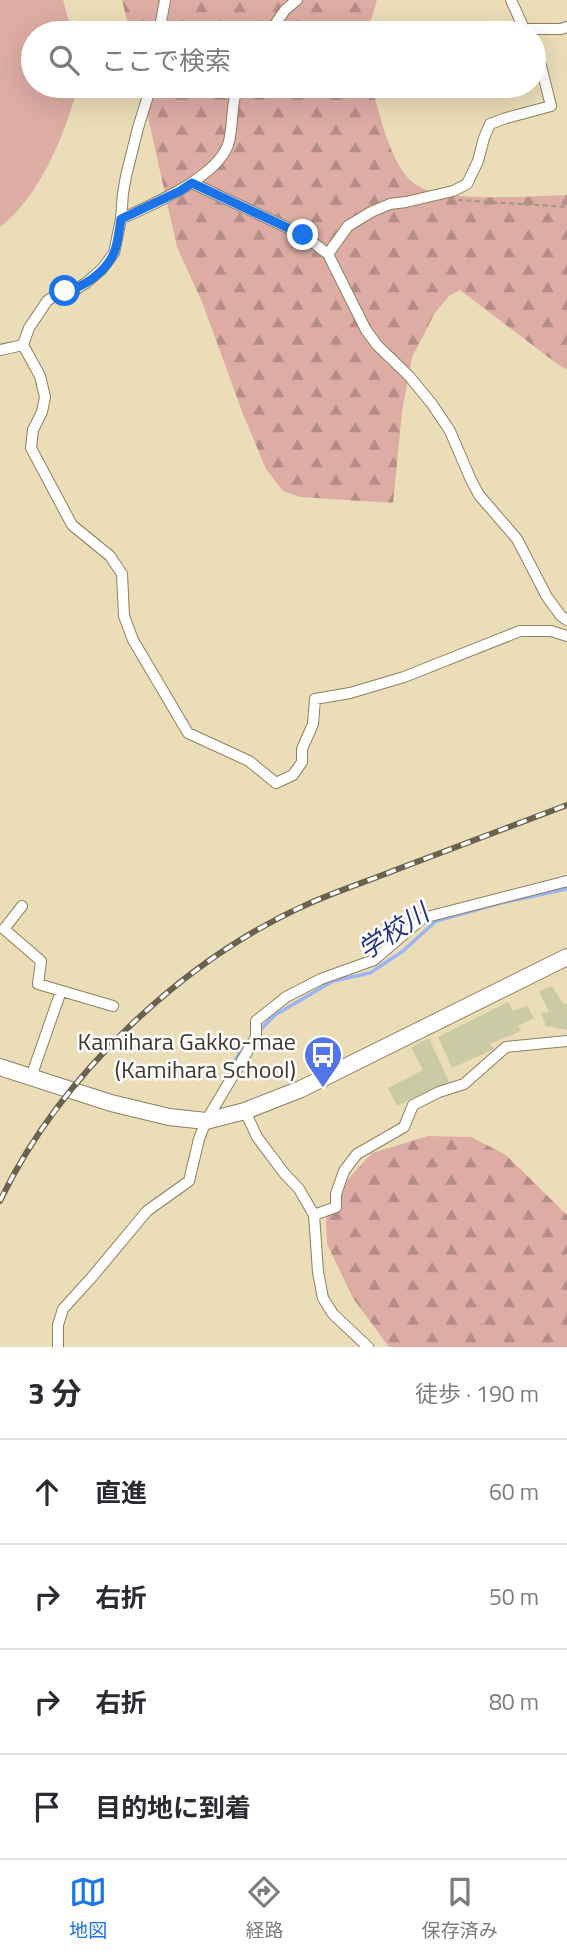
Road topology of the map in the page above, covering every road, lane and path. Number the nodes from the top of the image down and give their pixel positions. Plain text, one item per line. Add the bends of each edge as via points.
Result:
1 (165, 0) edge
2 (297, 0) edge
3 (511, 0) edge
4 (161, 21) edge
5 (277, 21) edge
6 (520, 21) edge
7 (567, 27) edge
8 (546, 30) edge
9 (546, 86) edge
10 (147, 98) edge
11 (234, 98) edge
12 (192, 183) junction
13 (459, 200) dead end
14 (567, 207) edge
15 (121, 219) junction
16 (327, 254) junction
17 (23, 345) junction
18 (0, 351) edge
19 (567, 620) edge
20 (567, 636) edge
21 (567, 881) edge
22 (22, 906) dead end
23 (567, 957) edge
24 (61, 991) junction
25 (114, 1006) dead end
26 (567, 1041) edge
27 (0, 1067) edge
28 (31, 1077) junction
29 (245, 1111) junction
30 (206, 1121) junction
31 (314, 1214) junction
32 (58, 1347) edge
33 (368, 1347) edge

1 - 4 street
2 - 5 street
3 - 6 street
7 - 8 street
9 - 16 street via 551,106 490,124 467,184 371,212 348,226
10 - 15 street via 126,176
11 - 12 street via 228,145 218,161
12 - 15 street
12 - 16 street via 303,235
13 - 14 path
15 - 17 street via 110,261 86,283 47,301
16 - 19 street via 366,330 432,404 450,431 479,495 517,539 547,597
17 - 18 street
17 - 20 street via 40,376 44,397 31,448 72,525 110,556 122,574 124,616 133,640 188,733 249,761 276,783 293,775 302,762 302,749 313,724 314,699 404,677 520,631
21 - 30 street via 424,918 374,960 286,997 256,1021 256,1037
22 - 24 street via 4,929 41,961 38,984
23 - 29 highway via 301,1089
24 - 25 street
24 - 28 street
26 - 31 street via 506,1047 464,1084 413,1105 404,1127 357,1154 344,1171 336,1207
27 - 28 highway
28 - 30 highway via 111,1103
29 - 30 highway
29 - 31 street via 257,1137
30 - 32 street via 189,1181 147,1211 63,1309
31 - 33 street via 323,1298

